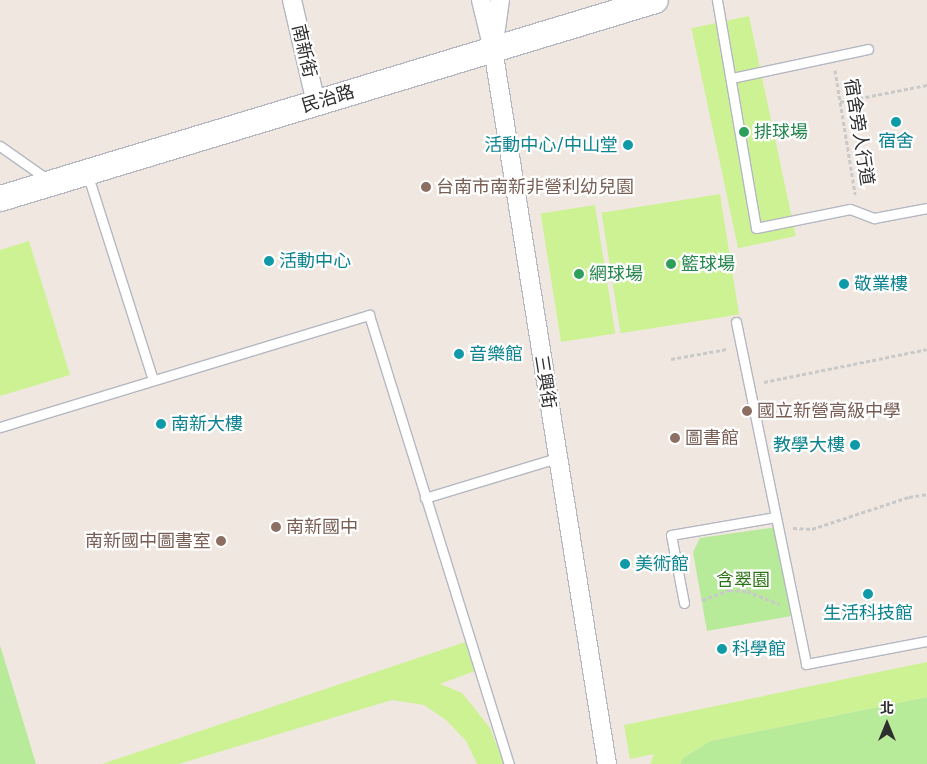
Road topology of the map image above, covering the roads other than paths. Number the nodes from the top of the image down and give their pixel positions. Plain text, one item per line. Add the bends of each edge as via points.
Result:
1 (292, 0) edge
2 (481, 0) edge
3 (500, 0) edge
4 (655, 0) edge
5 (717, 0) edge
6 (493, 49) junction
7 (868, 49) dead end
8 (732, 78) junction
9 (316, 103) junction
10 (0, 146) edge
11 (87, 172) junction
12 (51, 182) junction
13 (0, 198) edge
14 (927, 208) edge
15 (736, 322) dead end
16 (153, 380) junction
17 (0, 427) edge
18 (557, 458) junction
19 (425, 498) junction
20 (775, 517) junction
21 (684, 603) dead end
22 (927, 641) edge
23 (509, 764) edge
24 (607, 764) edge

1 - 9 street, 南新街
2 - 6 street
3 - 6 street, 三興街
4 - 6 street, 民治路
5 - 8 lane
6 - 9 street, 民治路
6 - 18 street, 三興街
7 - 8 lane
8 - 14 lane via 756,228 850,209 874,218
9 - 11 street, 民治路
10 - 12 lane
11 - 12 street, 民治路
11 - 16 lane
12 - 13 street, 民治路
15 - 20 lane
16 - 17 lane
16 - 19 lane via 369,315
18 - 19 lane
18 - 24 street, 三興街
19 - 23 lane
20 - 21 lane via 671,535
20 - 22 lane via 806,664

